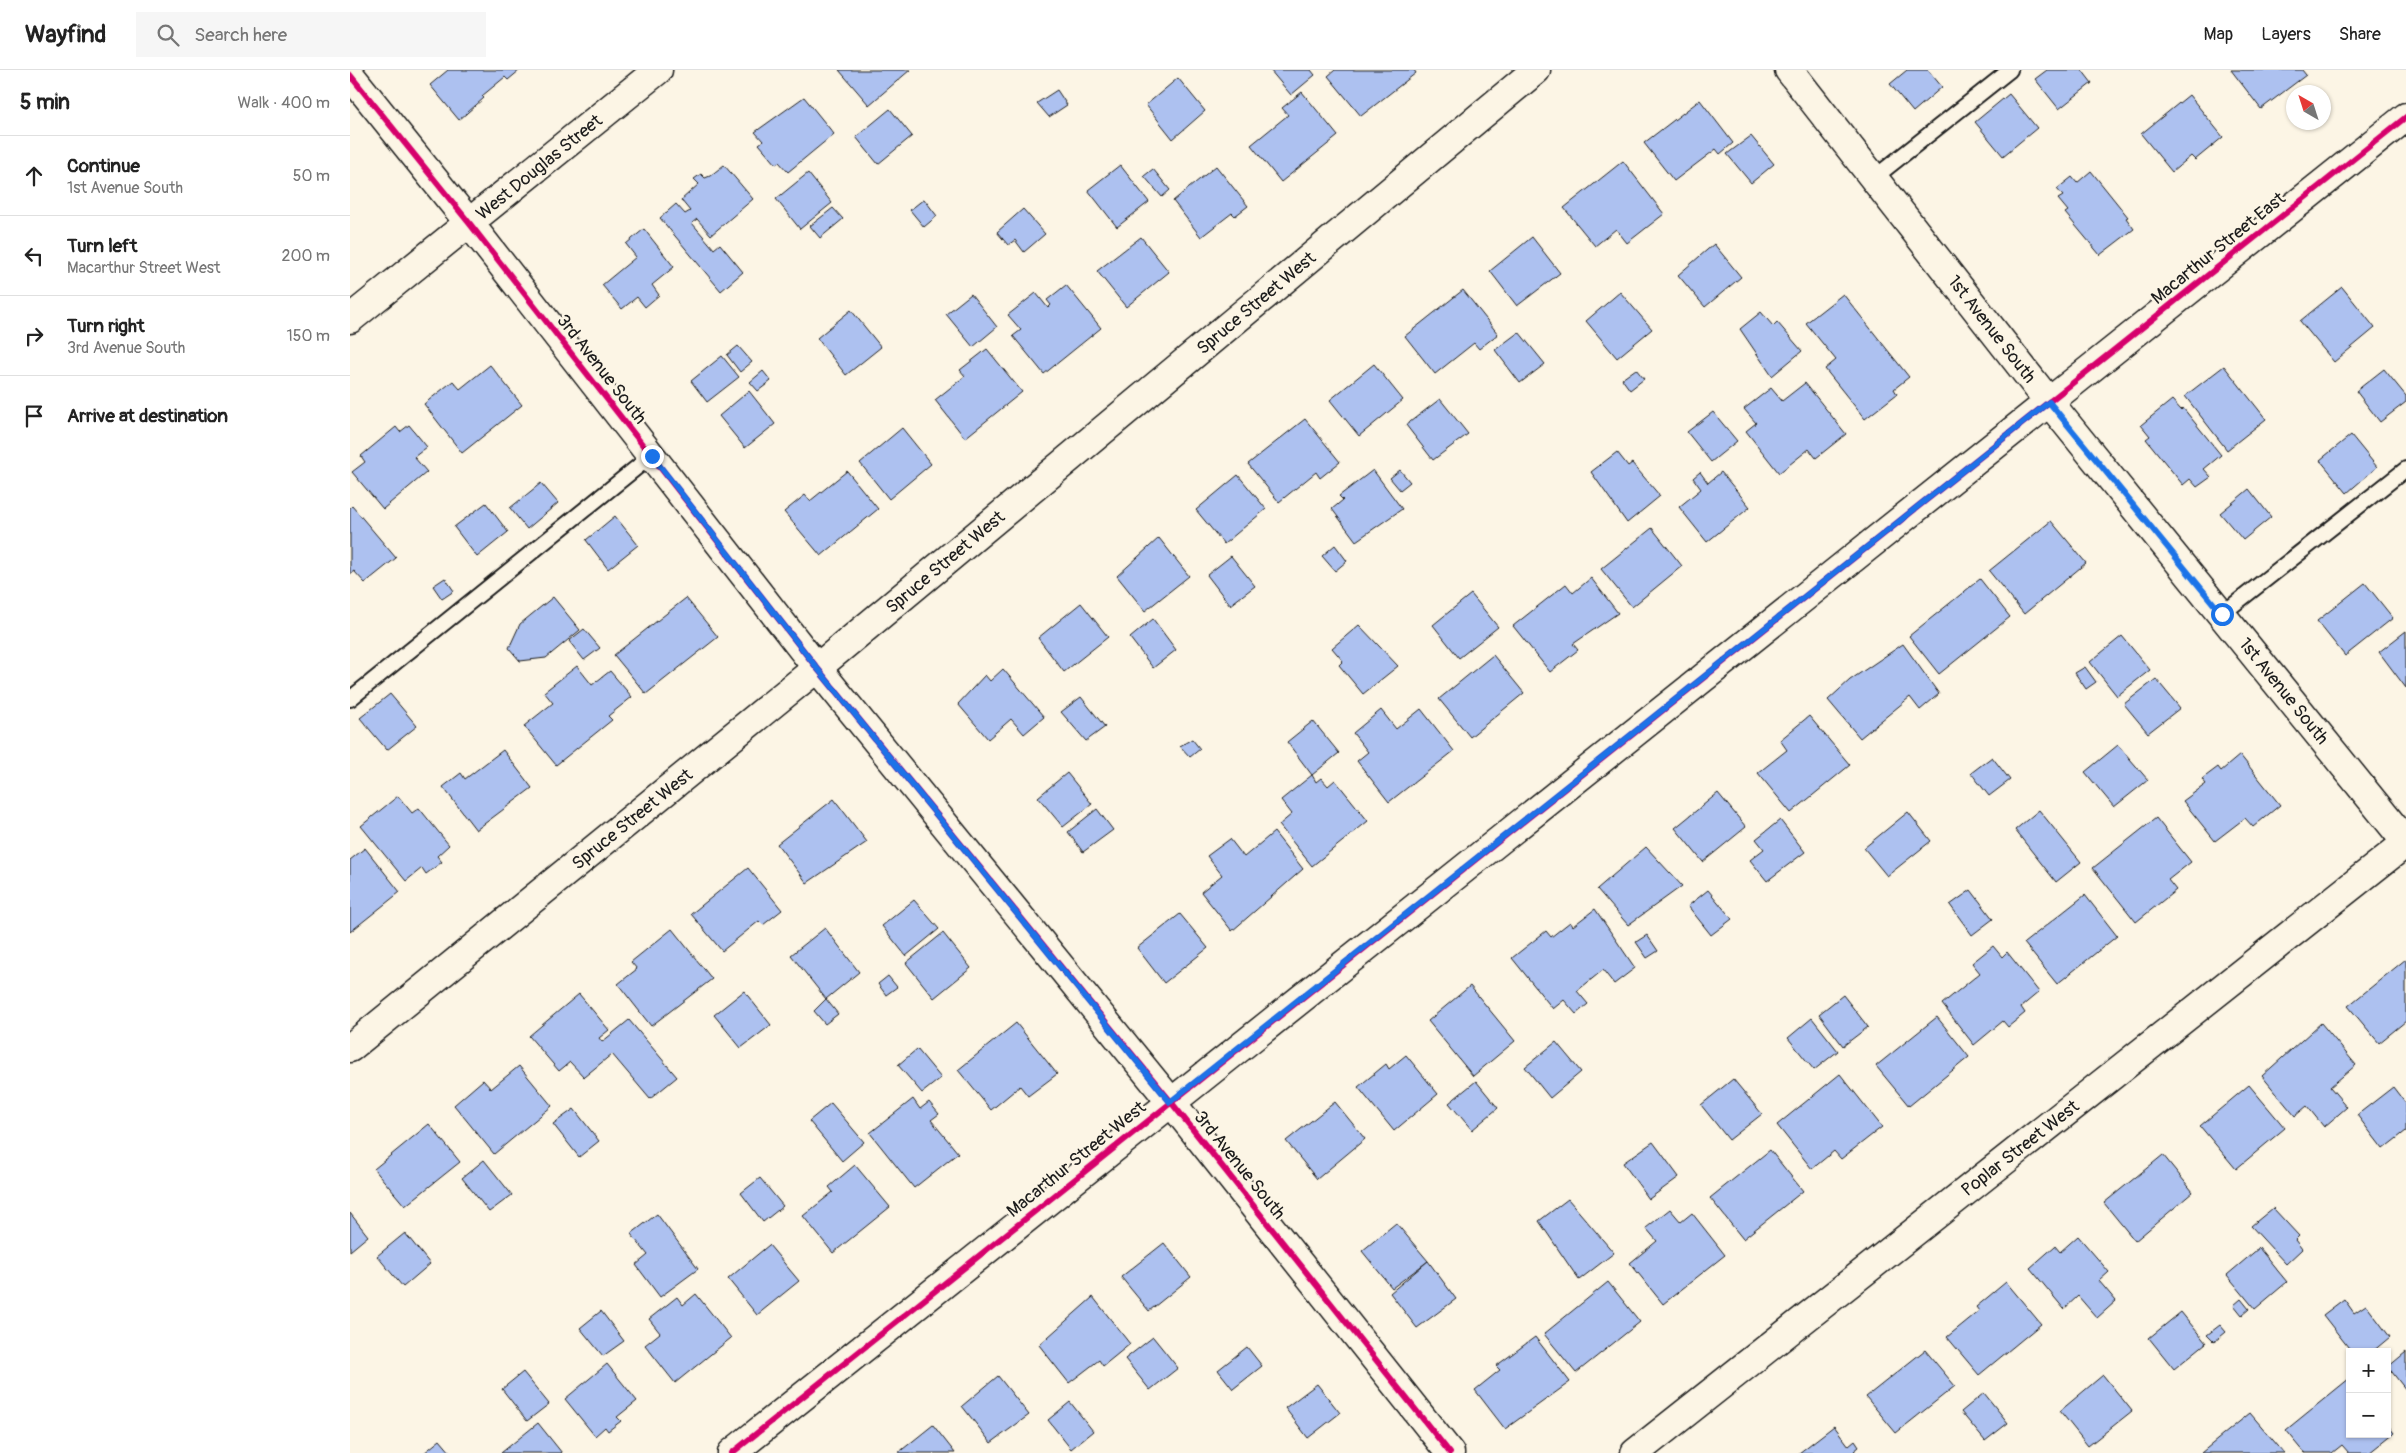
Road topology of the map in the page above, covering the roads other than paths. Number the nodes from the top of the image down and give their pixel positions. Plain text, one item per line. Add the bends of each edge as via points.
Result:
1 (658, 70) edge
2 (1536, 70) edge
3 (1790, 70) edge
4 (2010, 70) edge
5 (350, 75) edge
6 (2406, 117) edge
7 (1874, 178) junction
8 (470, 224) junction
9 (350, 319) edge
10 (2049, 402) junction
11 (652, 456) junction
12 (2406, 469) edge
13 (2222, 614) junction
14 (817, 668) junction
15 (350, 699) edge
16 (2406, 842) edge
17 (350, 1048) edge
18 (1170, 1102) junction
19 (732, 1453) edge
20 (1450, 1453) edge
21 (1635, 1453) edge

1 - 8 street, West Douglas Street
2 - 14 street, Spruce Street West
3 - 7 street, 1st Avenue South
4 - 7 lane
5 - 8 street, 3rd Avenue South
6 - 10 street, Macarthur Street East
7 - 10 street, 1st Avenue South
8 - 9 street, West Douglas Street
8 - 11 street, 3rd Avenue South
10 - 13 street, 1st Avenue South
10 - 18 street, Macarthur Street West
11 - 14 street, 3rd Avenue South
11 - 15 lane
12 - 13 lane
13 - 16 street, 1st Avenue South
14 - 17 street, Spruce Street West
14 - 18 street, 3rd Avenue South
16 - 21 street, Poplar Street West
18 - 19 street, Macarthur Street West
18 - 20 street, 3rd Avenue South

